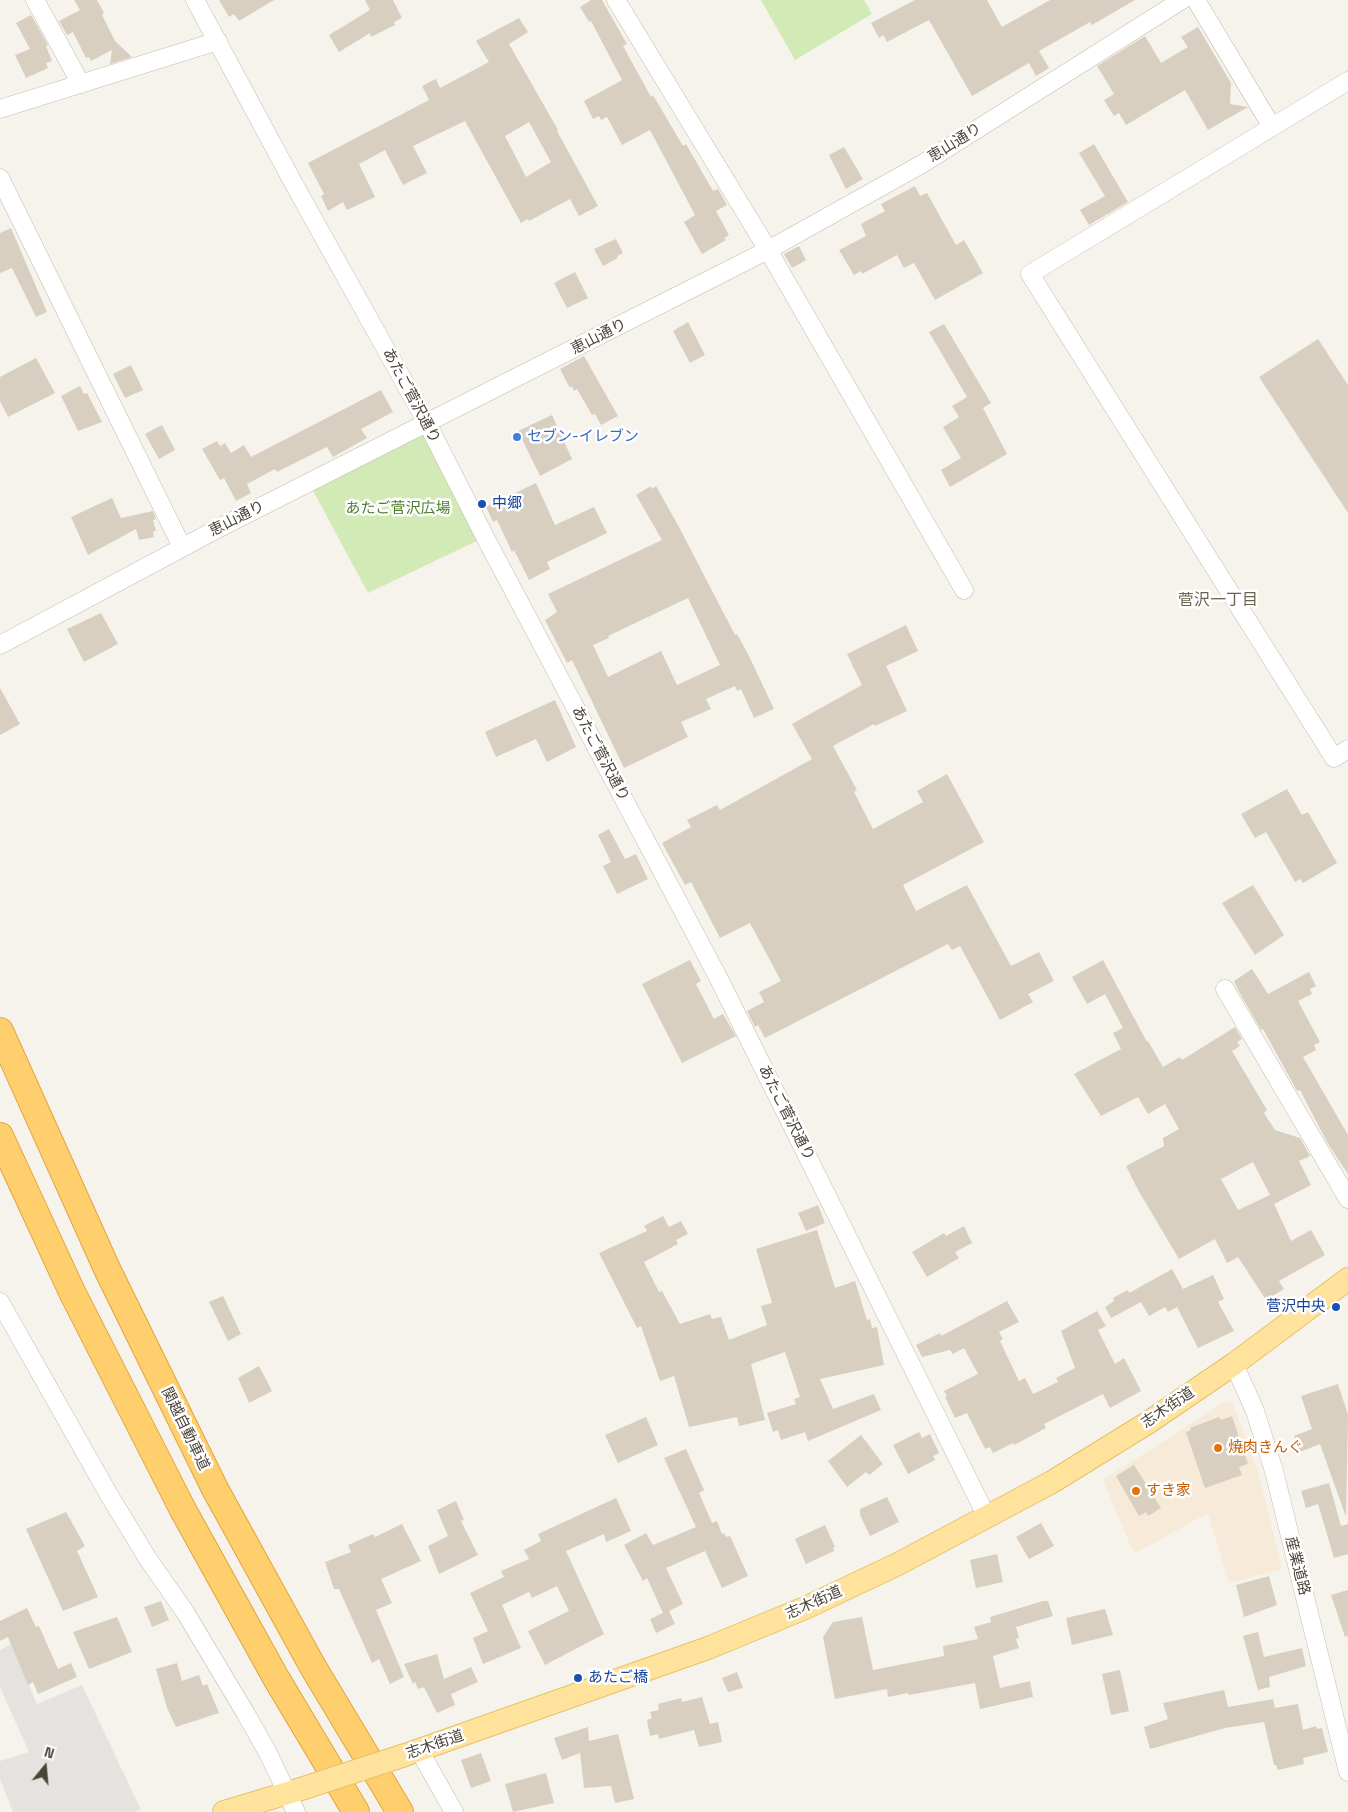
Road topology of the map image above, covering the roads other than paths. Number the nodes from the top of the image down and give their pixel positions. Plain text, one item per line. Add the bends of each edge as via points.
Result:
1 (35, 0) edge
2 (195, 0) edge
3 (616, 0) edge
4 (1182, 0) edge
5 (1196, 0) edge
6 (218, 41) junction
7 (1348, 81) edge
8 (81, 84) junction
9 (0, 109) edge
10 (1272, 127) junction
11 (0, 178) edge
12 (768, 250) junction
13 (427, 423) junction
14 (182, 547) junction
15 (964, 590) dead end
16 (0, 645) edge
17 (1348, 750) edge
18 (1225, 989) dead end
19 (0, 1031) edge
20 (0, 1136) edge
21 (1348, 1199) edge
22 (1348, 1279) edge
23 (0, 1302) edge
24 (1234, 1364) junction
25 (987, 1517) junction
26 (412, 1753) junction
27 (1348, 1772) edge
28 (294, 1798) edge
29 (224, 1812) edge
30 (356, 1812) edge
31 (400, 1812) edge
32 (454, 1812) edge

1 - 8 street
2 - 6 street, あたご菅沢通り
3 - 12 street
4 - 12 street, 恵山通り via 922,164
5 - 10 street
6 - 8 street
6 - 13 street, あたご菅沢通り
7 - 10 street
8 - 9 street
10 - 17 street via 1030,274 1334,758
11 - 14 street
12 - 13 street, 恵山通り
12 - 15 street
13 - 14 street, 恵山通り
13 - 25 street, あたご菅沢通り via 719,979
14 - 16 street, 恵山通り
18 - 21 street
19 - 31 highway, 関越自動車道 via 108,1271 215,1489 313,1667
20 - 30 highway via 72,1292 183,1510 276,1678
22 - 24 main road, 志木街道
23 - 28 street via 109,1495 185,1612
24 - 25 main road, 志木街道 via 1052,1482
24 - 27 street, 産業道路 via 1255,1411 1274,1471
25 - 26 main road, 志木街道 via 898,1564 708,1648
26 - 28 main road, 志木街道, bridge
26 - 32 street
28 - 29 main road, 志木街道

